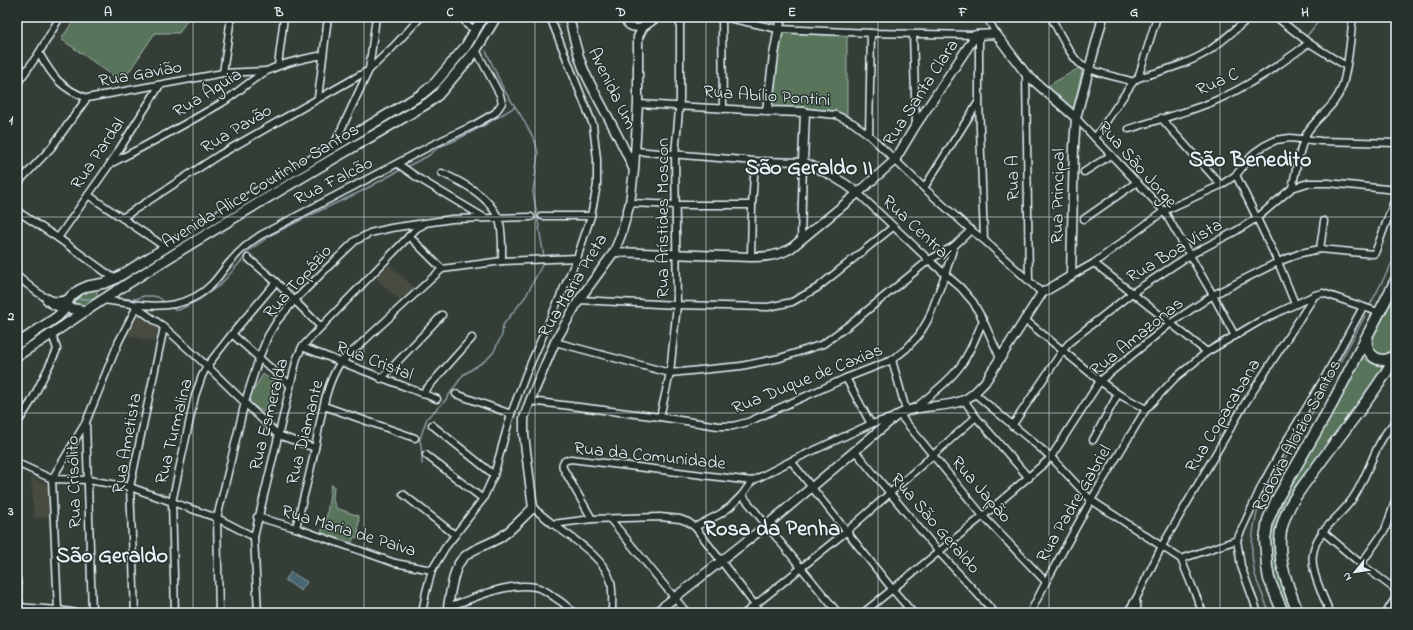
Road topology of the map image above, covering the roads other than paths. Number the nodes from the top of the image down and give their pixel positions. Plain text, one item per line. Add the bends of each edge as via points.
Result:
1 (60, 17) edge
2 (231, 17) edge
3 (284, 17) edge
4 (328, 17) edge
5 (376, 17) edge
6 (421, 17) edge
7 (463, 17) edge
8 (483, 17) edge
9 (496, 17) edge
10 (550, 17) edge
11 (569, 17) edge
12 (624, 17) edge
13 (657, 17) edge
14 (680, 17) edge
15 (723, 17) edge
16 (781, 17) edge
17 (987, 17) edge
18 (1051, 17) edge
19 (1103, 17) edge
20 (1157, 17) edge
21 (1250, 17) edge
22 (1276, 17) edge
23 (1353, 17) edge
24 (1286, 20) edge
25 (643, 27) junction
26 (778, 29) junction
27 (476, 30) junction
28 (871, 33) junction
29 (913, 34) junction
30 (978, 34) junction
31 (996, 34) junction
32 (1309, 43) junction
33 (476, 50) junction
34 (39, 53) junction
35 (323, 56) junction
36 (278, 66) junction
37 (1346, 66) junction
38 (1088, 69) junction
39 (369, 70) junction
40 (266, 71) junction
41 (223, 73) junction
42 (1026, 74) junction
43 (1136, 80) junction
44 (17, 84) edge
45 (160, 85) junction
46 (87, 98) junction
47 (318, 98) junction
48 (979, 101) junction
49 (638, 104) junction
50 (679, 105) junction
51 (724, 108) junction
52 (767, 110) junction
53 (805, 112) junction
54 (1076, 118) junction
55 (1161, 118) junction
56 (916, 125) junction
57 (1129, 129) dead end
58 (869, 135) junction
59 (1095, 138) junction
60 (1304, 139) junction
61 (1396, 143) edge
62 (333, 147) junction
63 (635, 151) junction
64 (675, 154) junction
65 (1111, 154) junction
66 (895, 160) junction
67 (755, 161) junction
68 (803, 162) junction
69 (110, 164) junction
70 (398, 164) junction
71 (634, 170) junction
72 (1084, 172) dead end
73 (442, 173) dead end
74 (1236, 175) junction
75 (1137, 182) junction
76 (17, 184) edge
77 (1222, 185) junction
78 (924, 188) junction
79 (1292, 188) junction
80 (1396, 190) edge
81 (858, 194) junction
82 (88, 195) junction
83 (1396, 196) edge
84 (630, 203) junction
85 (676, 205) junction
86 (752, 205) junction
87 (17, 211) edge
88 (1164, 212) junction
89 (542, 216) dead end
90 (591, 216) junction
91 (531, 217) dead end
92 (122, 218) junction
93 (486, 218) junction
94 (499, 218) junction
95 (1258, 218) junction
96 (1084, 219) dead end
97 (1324, 221) dead end
98 (424, 224) junction
99 (893, 227) junction
100 (971, 230) junction
101 (409, 236) junction
102 (58, 238) junction
103 (801, 240) junction
104 (984, 240) junction
105 (954, 246) junction
106 (166, 247) junction
107 (1320, 249) junction
108 (614, 252) junction
109 (677, 255) junction
110 (1190, 255) junction
111 (751, 257) junction
112 (248, 258) dead end
113 (577, 258) junction
114 (929, 260) junction
115 (502, 261) junction
116 (1278, 262) junction
117 (1094, 263) junction
118 (442, 268) junction
119 (945, 275) junction
120 (17, 276) edge
121 (1072, 276) junction
122 (115, 279) junction
123 (1396, 280) edge
124 (1029, 281) junction
125 (276, 282) junction
126 (95, 285) junction
127 (1042, 293) junction
128 (1132, 293) junction
129 (1213, 295) junction
130 (1315, 295) junction
131 (71, 296) junction
132 (103, 300) junction
133 (579, 300) junction
134 (50, 301) junction
135 (294, 301) junction
136 (1295, 304) junction
137 (677, 305) junction
138 (134, 306) junction
139 (1363, 307) junction
140 (65, 308) junction
141 (82, 311) junction
142 (1379, 314) junction
143 (442, 315) dead end
144 (57, 318) junction
145 (1024, 319) junction
146 (983, 320) junction
147 (1171, 323) junction
148 (164, 327) junction
149 (321, 327) junction
150 (52, 334) junction
151 (232, 334) junction
152 (1234, 336) junction
153 (1367, 337) junction
154 (472, 338) dead end
155 (555, 342) junction
156 (17, 344) edge
157 (302, 347) junction
158 (1063, 350) junction
159 (1207, 352) junction
160 (1396, 355) edge
161 (17, 356) edge
162 (259, 358) junction
163 (1000, 358) junction
164 (892, 360) junction
165 (340, 363) junction
166 (207, 366) junction
167 (670, 373) junction
168 (846, 378) junction
169 (381, 379) junction
170 (1100, 381) junction
171 (290, 385) junction
172 (974, 393) junction
173 (422, 394) junction
174 (456, 394) dead end
175 (1118, 394) junction
176 (437, 399) dead end
177 (964, 400) junction
178 (530, 401) junction
179 (245, 402) junction
180 (324, 406) junction
181 (1146, 409) junction
182 (904, 412) junction
183 (511, 414) junction
184 (660, 417) junction
185 (976, 417) junction
186 (86, 422) junction
187 (17, 424) edge
188 (871, 424) junction
189 (1395, 424) edge
190 (432, 425) dead end
191 (1012, 426) junction
192 (278, 435) junction
193 (416, 438) dead end
194 (1093, 440) dead end
195 (315, 448) junction
196 (855, 451) junction
197 (426, 455) dead end
198 (934, 456) junction
199 (1051, 457) junction
200 (791, 461) junction
201 (17, 463) edge
202 (494, 475) junction
203 (1029, 478) junction
204 (52, 479) junction
205 (88, 480) junction
206 (752, 481) junction
207 (130, 487) junction
208 (811, 488) junction
209 (403, 494) dead end
210 (890, 494) junction
211 (742, 495) junction
212 (483, 498) junction
213 (1396, 499) edge
214 (1091, 500) junction
215 (172, 502) junction
216 (533, 508) junction
217 (983, 516) junction
218 (257, 517) junction
219 (217, 518) junction
220 (592, 519) junction
221 (610, 519) junction
222 (553, 524) junction
223 (767, 525) junction
224 (695, 527) junction
225 (296, 528) junction
226 (847, 531) junction
227 (1322, 531) junction
228 (455, 535) junction
229 (254, 537) junction
230 (1237, 540) junction
231 (1162, 546) junction
232 (938, 551) junction
233 (1181, 559) junction
234 (721, 562) junction
235 (1361, 564) junction
236 (802, 568) junction
237 (432, 570) junction
238 (17, 580) edge
239 (1046, 582) junction
240 (893, 590) junction
241 (1396, 590) edge
242 (1396, 597) edge
243 (674, 598) junction
244 (1136, 599) junction
245 (755, 606) junction
246 (19, 607) edge
247 (58, 610) junction
248 (448, 610) edge
249 (77, 613) edge
250 (92, 613) edge
251 (136, 613) edge
252 (175, 613) edge
253 (219, 613) edge
254 (258, 613) edge
255 (422, 613) edge
256 (573, 613) edge
257 (612, 613) edge
258 (655, 613) edge
259 (687, 613) edge
260 (745, 613) edge
261 (761, 613) edge
262 (838, 613) edge
263 (863, 613) edge
264 (913, 613) edge
265 (995, 613) edge
266 (1030, 613) edge
267 (1127, 613) edge
268 (1138, 613) edge
269 (1203, 613) edge
270 (1258, 613) edge
271 (1283, 613) edge
272 (1298, 613) edge
273 (1330, 613) edge
274 (1386, 613) edge

1 - 34 street
2 - 41 street
3 - 36 street
4 - 35 street
5 - 39 street
6 - 39 street
7 - 27 street via 467,25
8 - 27 main road, Avenida Alice Coutinho Santos
9 - 33 main road, Avenida Alice Coutinho Santos
10 - 90 street via 592,125 597,159 597,185
11 - 71 street, Avenida Um via 576,48 588,78
12 - 25 street via 631,28
13 - 25 street
14 - 50 street, Rua Arístides Moscon
15 - 26 street
15 - 51 street
16 - 26 street
17 - 31 street
18 - 38 street via 1073,56 1081,66
19 - 38 street, Rua Principal
20 - 43 street
21 - 43 street via 1206,52 1187,62
22 - 24 street
23 - 37 street
24 - 32 street
25 - 49 street, Rua Maria Preta via 638,42
26 - 28 street
26 - 52 street
27 - 62 main road, Avenida Alice Coutinho Santos via 466,46 426,91
28 - 29 street
28 - 58 street
29 - 30 street
29 - 56 street
30 - 31 street, Rua Santa Clara
30 - 48 street
30 - 56 street, Rua Santa Clara
31 - 42 street
32 - 37 street
32 - 55 street, Rua C via 1245,86 1210,103
33 - 70 street, Rua Falcão via 500,96 502,103 499,108 474,125
33 - 132 main road, Avenida Alice Coutinho Santos via 443,90 428,103
34 - 44 street
34 - 46 street, Rua Gavião via 60,84
35 - 36 street, Rua Águia
35 - 47 street
36 - 40 street, Rua Águia
37 - 60 street via 1342,87 1336,100
38 - 43 street
38 - 54 street, Rua Principal
39 - 47 street, Rua Pavão
39 - 62 street
40 - 41 street, Rua Gavião
40 - 69 street, Rua Águia via 222,103
41 - 45 street, Rua Gavião
42 - 54 street
42 - 124 street, Rua A
43 - 59 street
45 - 46 street, Rua Gavião
45 - 69 street, Rua Pardal
46 - 76 street via 51,148
47 - 92 street, Rua Pavão via 219,155
48 - 78 street
48 - 104 street
49 - 50 street, Rua Abílio Pontini
49 - 63 street, Rua Maria Preta
50 - 51 street, Rua Abílio Pontini
50 - 64 street, Rua Arístides Moscon
51 - 52 street, Rua Abílio Pontini
52 - 53 street, Rua Abílio Pontini
53 - 58 street, Rua Abílio Pontini via 836,115
53 - 68 street
54 - 59 street, Rua São Jorge
54 - 121 street, Rua Principal
55 - 57 street, Rua C
55 - 77 street
56 - 66 street, Rua Santa Clara
58 - 66 street, Rua Abílio Pontini
59 - 65 street, Rua São Jorge
60 - 61 street
60 - 74 street via 1276,140 1264,146 1254,153
60 - 79 street
62 - 106 main road, Avenida Alice Coutinho Santos
63 - 64 street, Rua Central
63 - 71 street, Rua Maria Preta
64 - 67 street, Rua Central
64 - 85 street, Rua Arístides Moscon
65 - 72 street
65 - 75 street, Rua São Jorge
66 - 78 street, Rua Abílio Pontini
66 - 81 street, Rua Santa Clara
67 - 68 street, Rua Central
67 - 86 street
68 - 81 street, Rua Central via 829,173
68 - 103 street
69 - 82 street, Rua Pardal
70 - 93 street
70 - 138 street, Rua Falcão via 269,230 235,256 208,288 189,300 167,306
71 - 84 street, Rua Maria Preta
73 - 94 street via 482,195
74 - 77 street
74 - 95 street
75 - 88 street, Rua São Jorge
75 - 96 street
77 - 88 street
78 - 100 street, Rua Abílio Pontini
79 - 80 street, Rua Boa Vista via 1308,183 1328,182
79 - 95 street, Rua Boa Vista
81 - 99 street, Rua Central
81 - 103 street, Rua Santa Clara
82 - 92 street
82 - 102 street, Rua Pardal
83 - 107 street, Rua Amazonas via 1375,253
84 - 85 street
84 - 108 street, Rua Maria Preta
85 - 86 street
85 - 109 street, Rua Arístides Moscon
86 - 111 street
87 - 102 street
88 - 110 street, Rua São Jorge
88 - 117 street
89 - 90 street
90 - 113 street
91 - 94 street, Rua Topázio
92 - 106 street
93 - 94 street, Rua Topázio
93 - 98 street, Rua Topázio via 452,219
94 - 115 street
95 - 110 street, Rua Boa Vista
95 - 116 street
97 - 107 street
98 - 101 street, Rua Esmeralda
98 - 135 street, Rua Topázio via 377,231 355,241
99 - 114 street, Rua Central
99 - 137 street via 817,288 792,302 768,307
100 - 104 street, Rua Abílio Pontini
100 - 105 street
101 - 118 street
101 - 149 street, Rua Esmeralda
102 - 122 street
103 - 111 street, Rua Santa Clara via 780,255
104 - 124 street, Rua Abílio Pontini
105 - 114 street
105 - 119 street, Rua Duque de Caxias
106 - 122 main road, Avenida Alice Coutinho Santos
107 - 116 street, Rua Amazonas
108 - 109 street, Rua Santa Clara
108 - 133 street, Rua Maria Preta
109 - 111 street, Rua Santa Clara
109 - 137 street, Rua Arístides Moscon
110 - 128 street, Rua Boa Vista
110 - 129 street, Rua São Jorge
112 - 125 street
113 - 115 street
113 - 183 street
114 - 119 street, Rua Central
114 - 167 street via 823,344 780,358 741,366
115 - 118 street
116 - 129 street, Rua Amazonas
116 - 136 street
117 - 121 street
117 - 128 street
118 - 165 street, Rua Diamante
119 - 146 street, Rua Central via 961,288
119 - 164 street, Rua Duque de Caxias via 928,320 919,334
120 - 134 street
121 - 127 street
122 - 126 main road, Avenida Alice Coutinho Santos
123 - 142 main road, Rodovia Aloízio Santos
124 - 127 street, Rua Abílio Pontini
125 - 135 street
125 - 151 street, Rua Turmalina
126 - 131 main road, Avenida Alice Coutinho Santos via 79,290
126 - 132 main road via 101,291
127 - 145 street
128 - 147 street
128 - 158 street, Rua Boa Vista
129 - 147 street, Rua Amazonas
129 - 152 street, Rua São Jorge
130 - 136 street, Rua Padre Gabriel
130 - 139 street via 1323,293
130 - 231 street, Rua Copacabana via 1244,405
131 - 134 street via 59,302
131 - 140 main road
131 - 141 main road via 72,304
132 - 138 street, Rua Falcão
132 - 141 main road, Avenida Alice Coutinho Santos
133 - 137 street
133 - 155 street, Rua Maria Preta
134 - 140 main road
134 - 144 main road via 57,311
135 - 149 street
135 - 162 street, Rua Topázio via 277,321
136 - 152 street, Rua Padre Gabriel
137 - 167 street, Rua Arístides Moscon
138 - 148 street
138 - 186 street
139 - 142 street
139 - 230 street via 1262,485
140 - 141 main road
140 - 144 main road
141 - 150 main road, Avenida Alice Coutinho Santos
142 - 153 main road, Rodovia Aloízio Santos
143 - 169 street
144 - 156 main road
145 - 158 street
145 - 163 street
146 - 163 street, Rua Central
146 - 182 street via 962,364 952,375
147 - 159 street
147 - 170 street, Rua Amazonas
148 - 166 street
148 - 207 street, Rua Ametista
149 - 157 street, Rua Esmeralda
150 - 161 main road, Avenida Alice Coutinho Santos
150 - 187 street via 56,352
151 - 162 street
151 - 166 street, Rua Turmalina
152 - 159 street, Rua Padre Gabriel
153 - 160 main road via 1368,351 1373,357 1387,360
153 - 271 main road, Rodovia Aloízio Santos via 1277,499 1268,520 1265,538 1267,567
154 - 173 street
155 - 167 street
155 - 178 street, Rua Maria Preta
157 - 165 street, Rua Cristal
157 - 171 street, Rua Esmeralda
158 - 170 street
158 - 191 street, Rua Boa Vista
159 - 181 street, Rua Padre Gabriel via 1175,378
160 - 272 main road, Rodovia Aloízio Santos via 1285,516 1280,539 1282,562
162 - 171 street
162 - 179 street, Rua Topázio
163 - 172 street via 985,382
164 - 168 street, Rua Duque de Caxias
164 - 182 street, Rua Japão
165 - 169 street, Rua Cristal
165 - 180 street, Rua Diamante
166 - 179 street
166 - 215 street, Rua Turmalina via 195,396
167 - 184 street, Rua Arístides Moscon
168 - 184 street, Rua Duque de Caxias via 748,422 733,426
168 - 188 street
169 - 173 street, Rua Cristal
170 - 175 street
170 - 199 street, Rua Amazonas
171 - 192 street, Rua Esmeralda
172 - 177 street
172 - 191 street
173 - 176 street, Rua Cristal
174 - 183 street
175 - 181 street
175 - 194 street
177 - 182 street
177 - 185 street
178 - 184 street, Rua Duque de Caxias
178 - 216 street, Rua Maria Preta via 524,418 524,436
179 - 192 street
179 - 219 street, Rua Topázio
180 - 193 street
180 - 195 street, Rua Diamante
181 - 214 street, Rua Padre Gabriel
182 - 188 street
182 - 196 street
182 - 198 street, Rua Japão
183 - 202 street
185 - 198 street
185 - 203 street
186 - 204 street
186 - 205 street, Rua Crisólito
188 - 200 street
189 - 227 street via 1380,441 1353,498
190 - 202 street
191 - 199 street
192 - 195 street
192 - 218 street, Rua Esmeralda
195 - 225 street, Rua Diamante
196 - 208 street
196 - 210 street, Rua São Geraldo
197 - 212 street
198 - 210 street
198 - 217 street, Rua Japão
199 - 203 street, Rua Amazonas
199 - 214 street
200 - 206 street
200 - 208 street
201 - 204 street
202 - 212 street
203 - 217 street, Rua Amazonas
204 - 205 street
204 - 247 street
205 - 207 street
205 - 250 street, Rua Crisólito
206 - 211 street
206 - 220 street, Rua da Comunidade via 579,460 564,461 563,468
207 - 215 street
207 - 251 street, Rua Ametista
208 - 223 street
208 - 226 street
209 - 228 street
210 - 226 street
210 - 232 street, Rua São Geraldo
211 - 223 street
211 - 224 street via 720,514
212 - 228 street
213 - 235 street via 1385,530
214 - 231 street
214 - 239 street, Rua Padre Gabriel
215 - 219 street
215 - 252 street, Rua Turmalina
216 - 222 street
216 - 248 street via 501,536 465,556 454,577
217 - 232 street, Rua Amazonas
217 - 239 street, Rua Japão
218 - 225 street, Rua Maria de Paiva
218 - 229 street, Rua Esmeralda
219 - 229 street
219 - 253 street, Rua Topázio
220 - 221 street
220 - 222 street
221 - 224 street via 660,517 688,522
221 - 243 street
222 - 257 street via 592,554 606,571 611,582
223 - 234 street
223 - 236 street
224 - 234 street
225 - 237 street, Rua Maria de Paiva via 395,563
226 - 236 street
226 - 240 street
227 - 235 street
227 - 273 street via 1312,556 1314,571
228 - 237 street
229 - 254 street, Rua Esmeralda
230 - 233 street
230 - 270 street via 1242,566
231 - 233 street
231 - 244 street, Rua Copacabana
232 - 240 street, Rua Amazonas
232 - 265 street, Rua São Geraldo
233 - 269 street
234 - 243 street
234 - 245 street
235 - 241 street
236 - 245 street
236 - 262 street
237 - 255 street
238 - 246 street
239 - 266 street, Rua Padre Gabriel
240 - 263 street, Rua Amazonas
240 - 264 street
242 - 274 street
243 - 258 street
243 - 259 street
244 - 267 street, Rua Copacabana
244 - 268 street
245 - 260 street
245 - 261 street
246 - 247 street
247 - 249 street
248 - 256 street via 504,588 522,586 537,587 567,606

